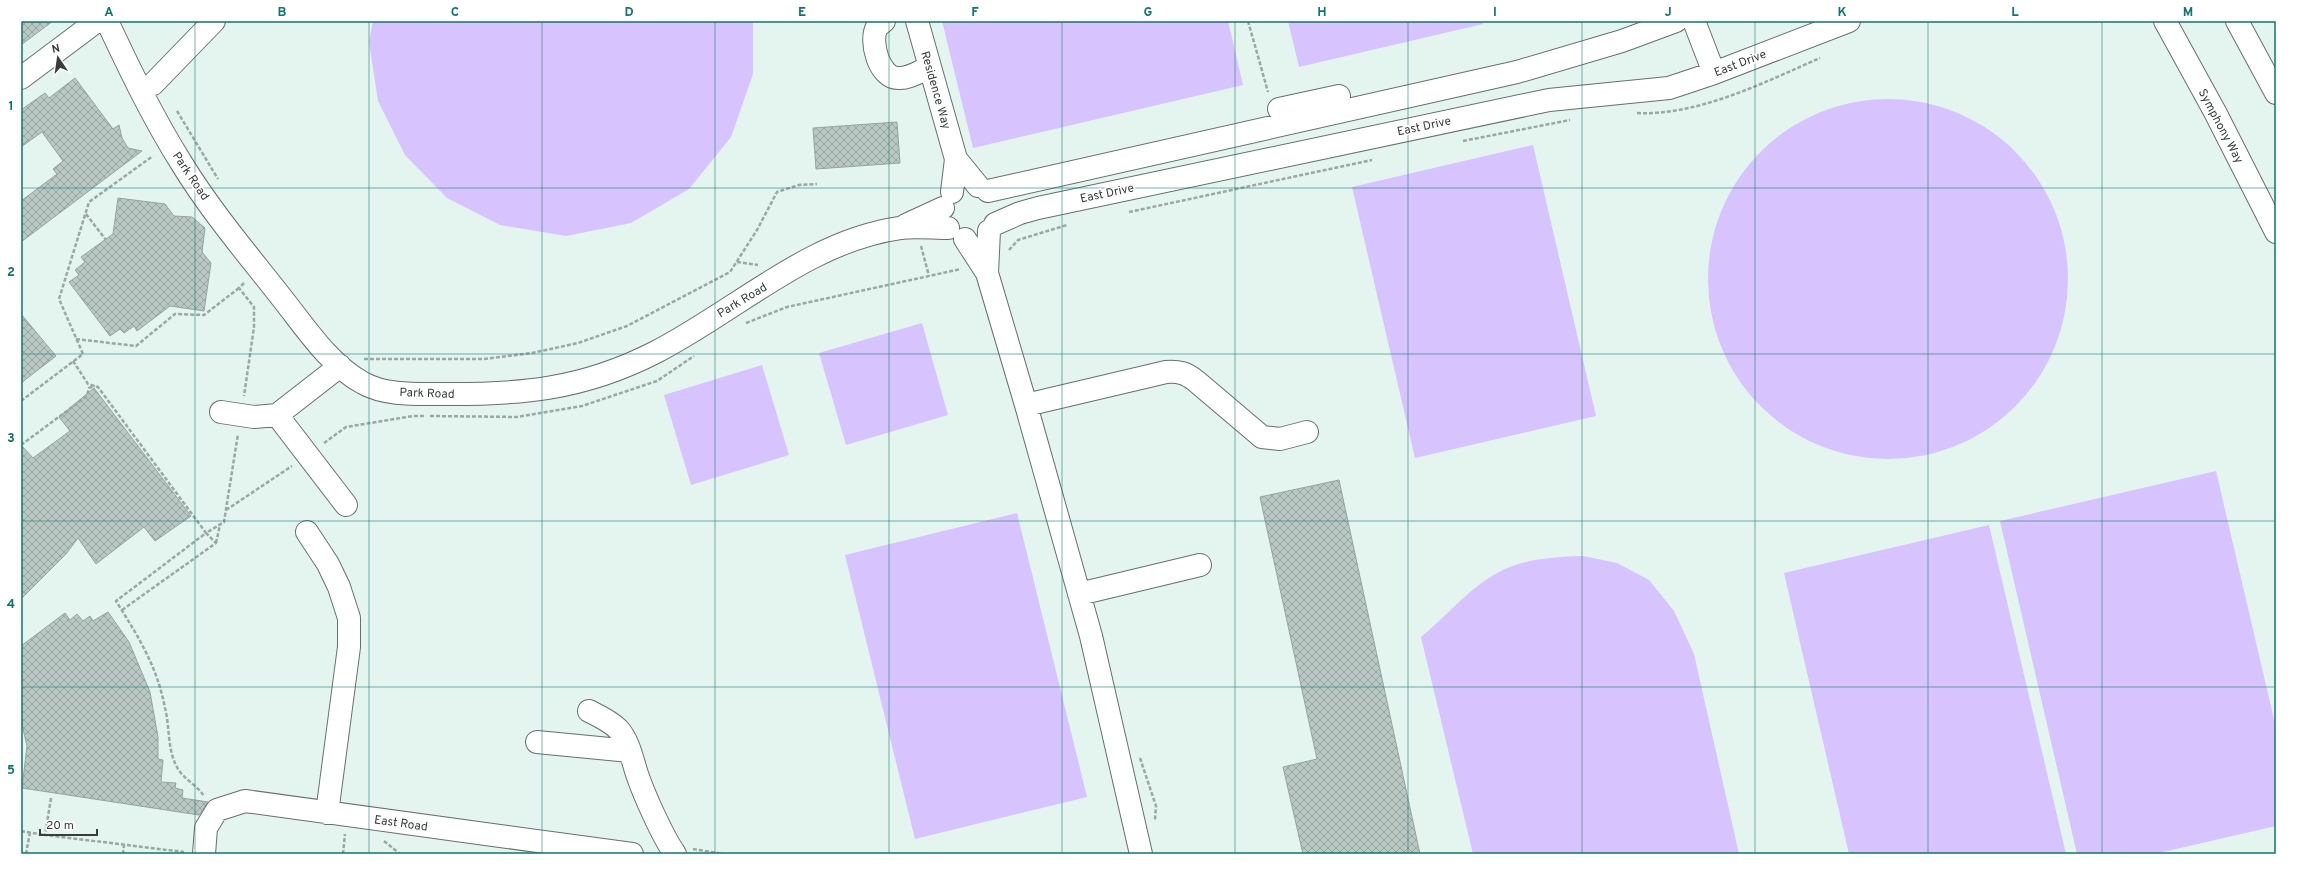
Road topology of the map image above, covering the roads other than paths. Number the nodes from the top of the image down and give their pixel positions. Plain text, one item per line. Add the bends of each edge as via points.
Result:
1 (97, 21) edge
2 (107, 21) edge
3 (214, 21) edge
4 (884, 21) edge
5 (917, 21) edge
6 (1634, 21) edge
7 (1676, 21) edge
8 (1694, 21) edge
9 (1849, 21) edge
10 (2165, 21) edge
11 (2237, 21) edge
12 (930, 67) junction
13 (1714, 73) junction
14 (21, 78) edge
15 (153, 84) dead end
16 (2276, 93) edge
17 (1279, 109) road end
18 (956, 159) junction
19 (983, 189) junction
20 (952, 217) junction
21 (992, 227) junction
22 (2276, 232) edge
23 (986, 266) junction
24 (350, 363) junction
25 (1026, 405) junction
26 (231, 414) road end
27 (277, 415) junction
28 (1307, 432) dead end
29 (346, 505) dead end
30 (307, 532) dead end
31 (1200, 565) dead end
32 (1079, 594) junction
33 (589, 712) dead end
34 (537, 742) dead end
35 (585, 758) dead end
36 (633, 758) junction
37 (327, 813) junction
38 (197, 853) edge
39 (632, 854) edge
40 (675, 854) edge
41 (1141, 854) edge

1 - 14 street
2 - 24 street, Park Road via 140,92 182,166 317,343
3 - 15 street
4 - 12 street via 875,34 876,52 883,71 897,78 907,77
5 - 12 street, Residence Way
6 - 17 street via 1596,36 1551,48
7 - 19 street via 1622,41 1517,72
8 - 13 street
9 - 13 street, East Drive
10 - 22 street, Symphony Way
11 - 16 street
12 - 18 street, Residence Way
13 - 21 street, East Drive via 1669,88 1549,100 1038,208 1020,212
18 - 19 street, Residence Way
18 - 20 street, Residence Way
19 - 20 street via 963,186
19 - 21 street via 997,206
20 - 21 street via 982,236
20 - 23 street
20 - 24 street, Park Road via 836,247 785,273 658,351 598,377 565,386 525,392 413,394 364,384
21 - 23 street
23 - 25 street
24 - 27 street
25 - 28 street via 1177,371 1196,381 1262,438 1280,439
25 - 32 street
26 - 27 street via 254,417
27 - 29 street
30 - 37 street via 328,564 349,618 349,647
31 - 32 street
32 - 41 street
33 - 36 street via 618,729
34 - 36 street
35 - 36 street
36 - 40 street via 665,838
37 - 38 street, East Road via 245,801 217,810 206,828
37 - 39 street, East Road

